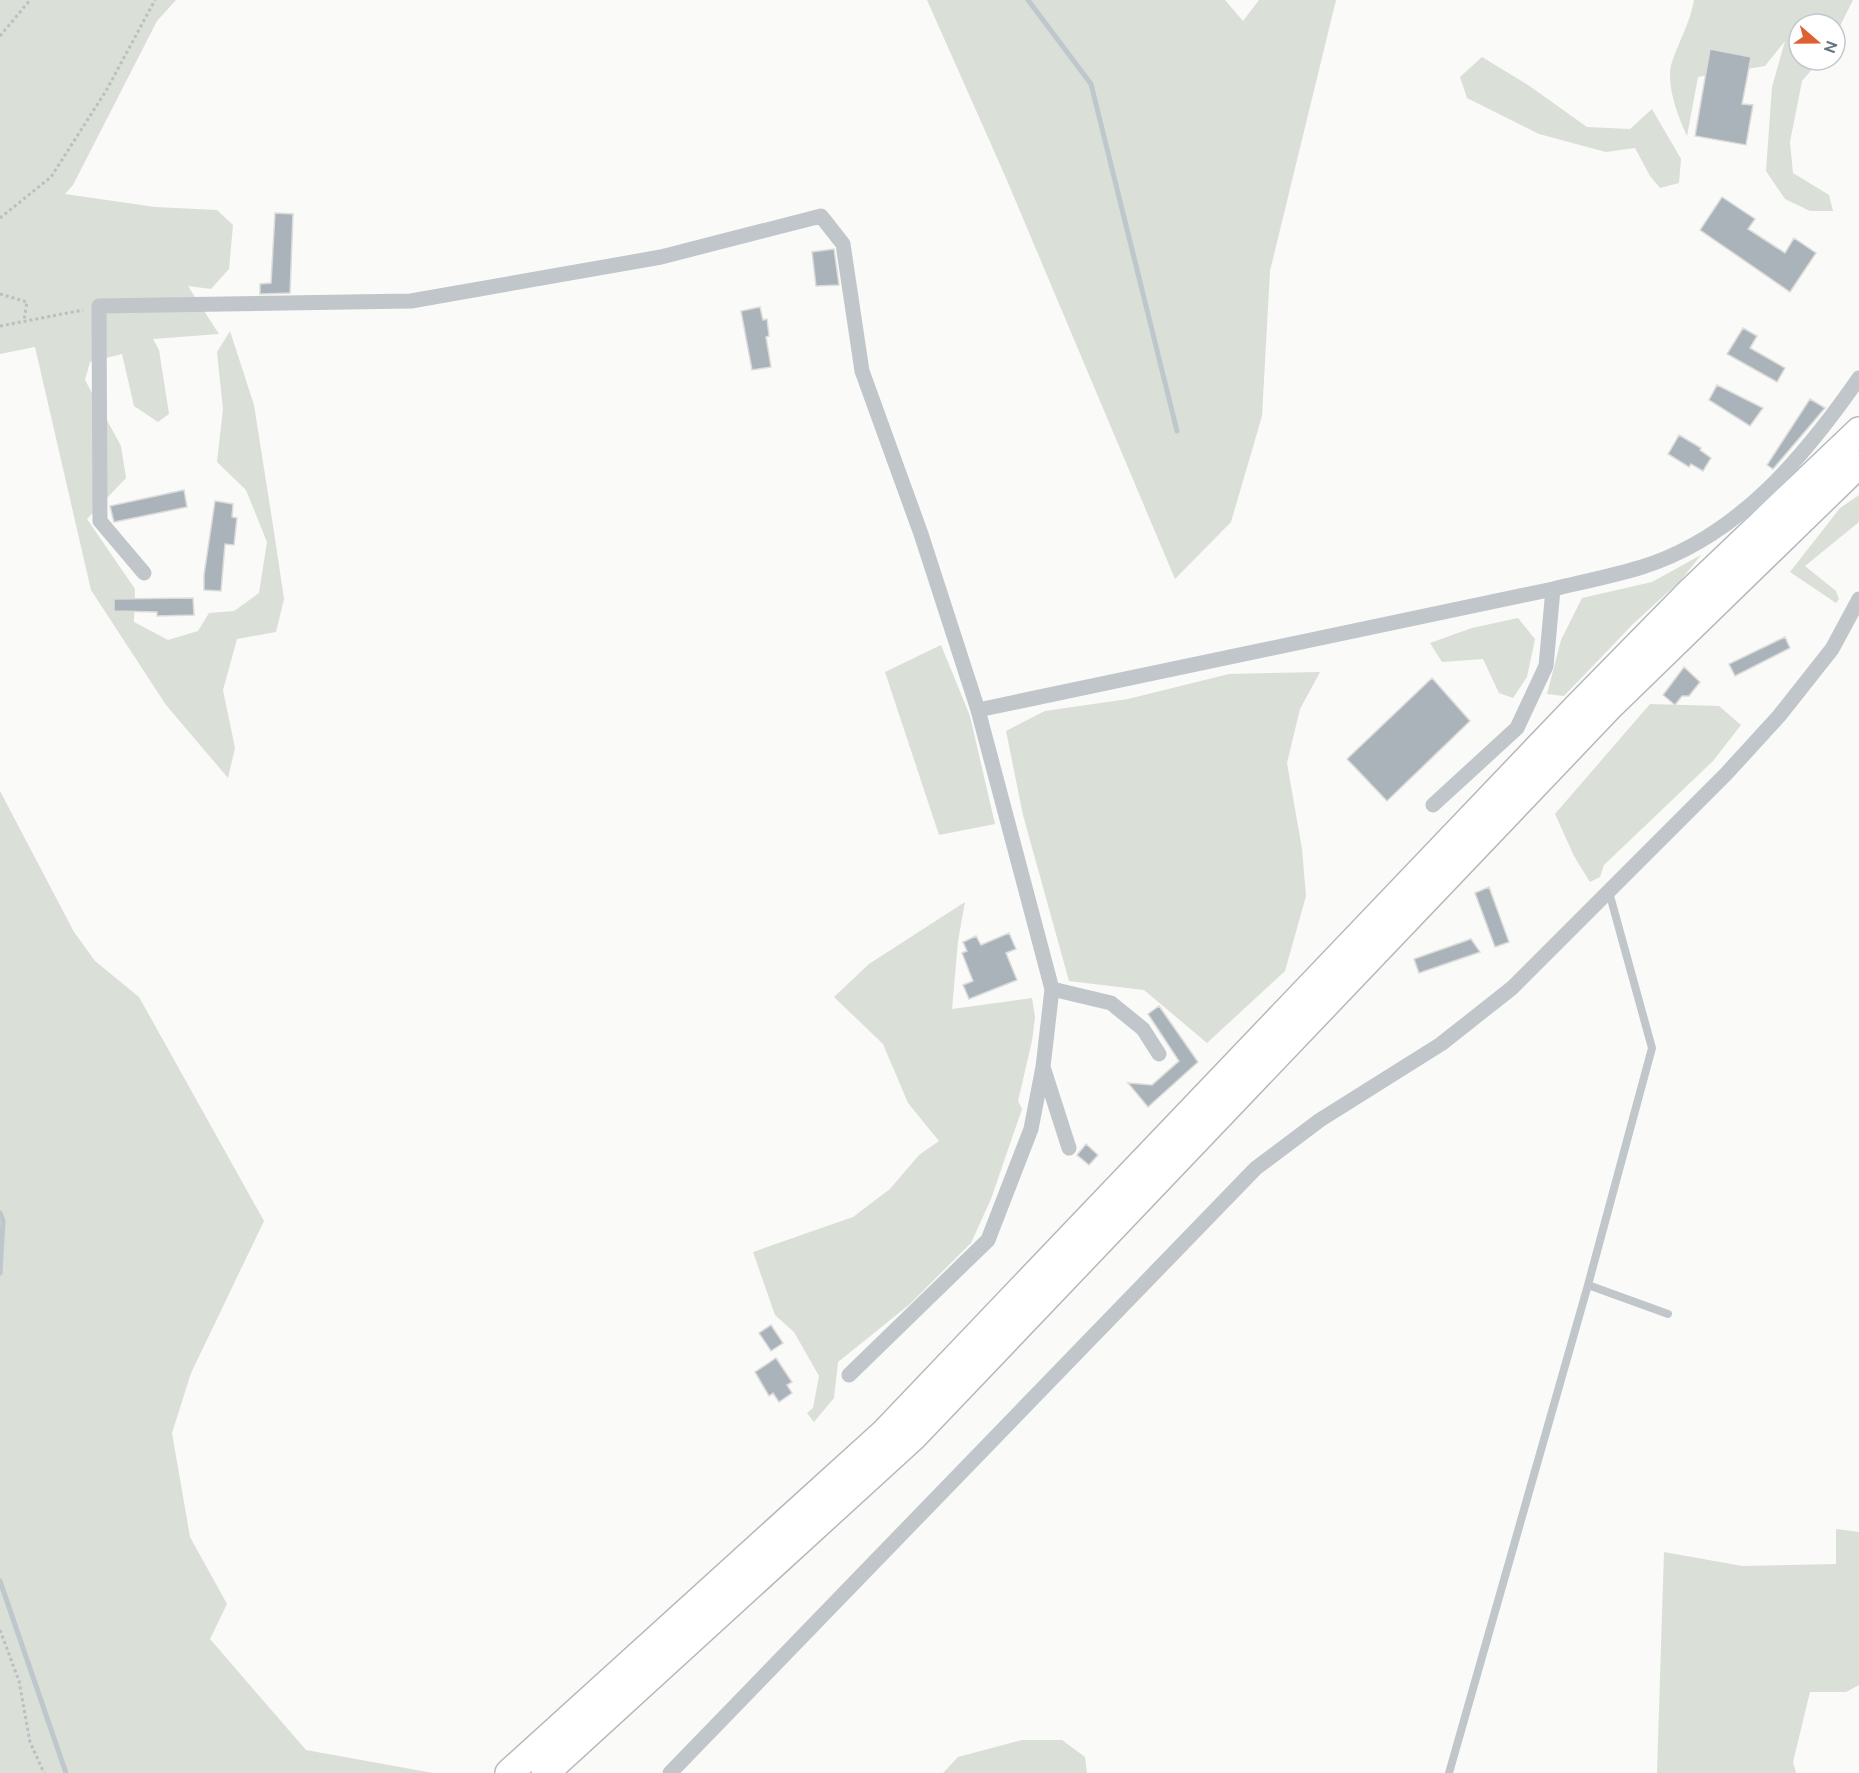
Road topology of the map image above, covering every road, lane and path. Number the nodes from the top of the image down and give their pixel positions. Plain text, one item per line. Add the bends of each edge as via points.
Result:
1 (30, 0) edge
2 (155, 0) edge
3 (0, 36) edge
4 (0, 218) edge
5 (0, 294) edge
6 (99, 306) junction
7 (14, 323) junction
8 (0, 326) edge
9 (1859, 378) edge
10 (1859, 431) edge
11 (1859, 464) edge
12 (144, 573) dead end
13 (1553, 589) junction
14 (1859, 599) edge
15 (978, 710) junction
16 (1432, 805) dead end
17 (1609, 892) junction
18 (1052, 989) junction
19 (1159, 1054) dead end
20 (1043, 1067) junction
21 (1069, 1148) dead end
22 (1588, 1285) junction
23 (1668, 1314) dead end
24 (849, 1375) dead end
25 (0, 1630) edge
26 (44, 1773) edge
27 (510, 1773) edge
28 (545, 1773) edge
29 (670, 1773) edge
30 (1449, 1773) edge

1 - 3 path
2 - 4 path via 106,91 51,177
5 - 7 path via 27,303 25,320
6 - 7 path
6 - 12 street via 100,521
6 - 15 street via 411,301 661,257 821,216 843,244 862,371 921,534
7 - 8 path
9 - 13 street via 1819,436 1781,478 1739,514 1687,549 1651,564
10 - 27 highway via 1690,592 1578,706 884,1433
11 - 28 highway via 1611,705 914,1436
13 - 15 street
13 - 16 street via 1546,666 1517,728
14 - 17 street via 1832,649 1779,716
15 - 18 street
17 - 22 lane via 1652,1048
17 - 29 street via 1512,988 1450,1037 1320,1120 1256,1168
18 - 19 street via 1111,1002 1143,1029
18 - 20 street
20 - 21 street
20 - 24 street via 1031,1129 988,1240
22 - 23 lane
22 - 30 lane
25 - 26 path via 19,1681 30,1742

